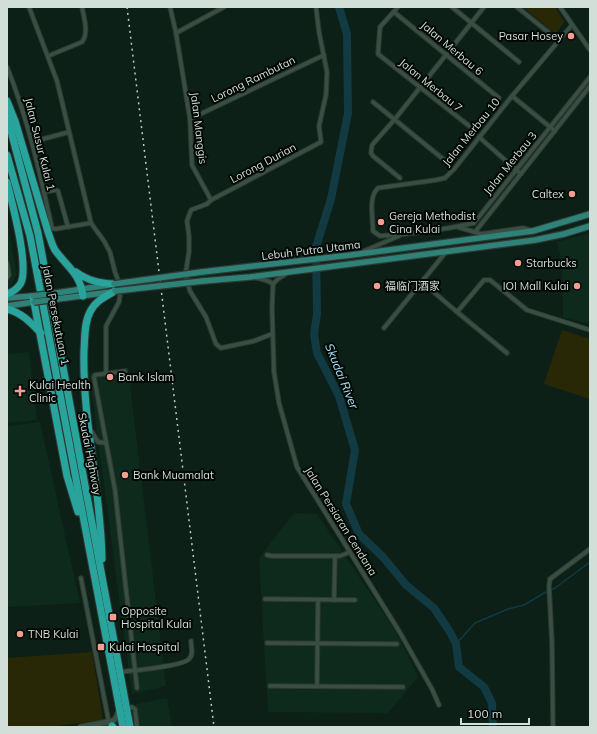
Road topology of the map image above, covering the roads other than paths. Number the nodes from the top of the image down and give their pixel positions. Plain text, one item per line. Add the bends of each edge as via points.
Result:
1 (29, 7) edge
2 (82, 7) edge
3 (170, 7) edge
4 (224, 7) edge
5 (316, 7) edge
6 (398, 7) edge
7 (452, 7) edge
8 (484, 7) edge
9 (517, 7) edge
10 (560, 7) edge
11 (394, 12) junction
12 (471, 23) junction
13 (572, 25) junction
14 (176, 32) junction
15 (548, 32) dead end
16 (590, 50) edge
17 (324, 55) junction
18 (446, 55) junction
19 (48, 56) junction
20 (519, 62) dead end
21 (7, 67) edge
22 (590, 77) edge
23 (590, 86) edge
24 (420, 88) junction
25 (512, 96) junction
26 (499, 98) dead end
27 (7, 101) edge
28 (373, 102) dead end
29 (7, 116) edge
30 (190, 119) junction
31 (395, 119) junction
32 (550, 127) junction
33 (473, 129) dead end
34 (555, 131) junction
35 (69, 132) junction
36 (479, 138) junction
37 (32, 142) junction
38 (7, 155) edge
39 (448, 163) dead end
40 (516, 170) junction
41 (521, 174) junction
42 (400, 178) dead end
43 (7, 182) edge
44 (44, 192) junction
45 (211, 200) junction
46 (45, 210) junction
47 (372, 214) joint
48 (590, 214) edge
49 (91, 223) junction
50 (590, 226) edge
51 (68, 227) junction
52 (457, 227) junction
53 (533, 231) junction
54 (475, 232) junction
55 (402, 235) junction
56 (446, 252) junction
57 (358, 254) junction
58 (7, 263) edge
59 (70, 267) junction
60 (293, 271) junction
61 (7, 278) edge
62 (250, 278) junction
63 (422, 282) junction
64 (273, 284) junction
65 (115, 288) junction
66 (82, 292) junction
67 (7, 294) edge
68 (7, 298) edge
69 (34, 299) junction
70 (7, 307) edge
71 (457, 312) junction
72 (384, 328) dead end
73 (590, 330) edge
74 (41, 333) junction
75 (272, 334) junction
76 (507, 353) dead end
77 (125, 372) dead end
78 (106, 374) junction
79 (86, 392) junction
80 (106, 443) junction
81 (590, 549) edge
82 (90, 550) junction
83 (350, 552) junction
84 (267, 555) dead end
85 (335, 556) junction
86 (102, 577) junction
87 (81, 578) dead end
88 (265, 599) dead end
89 (318, 600) junction
90 (334, 600) junction
91 (354, 600) dead end
92 (191, 642) dead end
93 (267, 643) dead end
94 (317, 643) junction
95 (397, 644) dead end
96 (135, 670) junction
97 (119, 672) junction
98 (270, 686) dead end
99 (317, 686) junction
100 (403, 687) dead end
101 (137, 688) dead end
102 (124, 698) junction
103 (439, 705) dead end
104 (123, 708) junction
105 (110, 726) edge
106 (125, 726) edge
107 (81, 727) edge
108 (137, 727) edge
109 (552, 727) edge

1 - 19 street
2 - 19 street via 86,33 84,40
3 - 14 street, Jalan Manggis
4 - 14 street
5 - 17 street
6 - 11 street
7 - 12 street
8 - 12 street
9 - 15 street
10 - 13 street
11 - 18 street, Jalan Merbau 6
11 - 24 street, Jalan Merbau 7 via 379,29 378,54
12 - 18 street
12 - 20 street
13 - 16 street
13 - 25 street, Jalan Merbau 10
14 - 30 street, Jalan Manggis
17 - 30 street, Lorong Rambutan
17 - 45 street, Lorong Durian via 327,72 326,95 319,126 322,140 320,143
18 - 24 street
18 - 26 street, Jalan Merbau 6
19 - 35 street
21 - 37 street, Jalan Susur Kulai 1
22 - 32 street, Jalan Merbau 3
23 - 34 street
24 - 31 street
24 - 33 street, Jalan Merbau 7
25 - 32 street
25 - 36 street, Jalan Merbau 10
27 - 46 highway
28 - 31 street
29 - 86 highway, Skudai Highway via 38,234
30 - 45 street, Jalan Manggis via 192,165
31 - 39 street
31 - 42 street via 372,145 371,153
32 - 34 street
32 - 40 street, Jalan Merbau 3
34 - 41 street
35 - 37 street
35 - 49 street
36 - 40 street
36 - 47 street, Jalan Merbau 10 via 445,178 375,190 372,197
37 - 44 street, Jalan Susur Kulai 1
38 - 82 highway, Jalan Persekutuan 1 via 30,236
40 - 41 street
40 - 52 street, Jalan Merbau 3 via 474,223
41 - 54 street
43 - 67 highway via 20,236 23,270 21,283
44 - 46 street, Jalan Susur Kulai 1
44 - 51 street via 58,191
45 - 75 street via 191,210 188,216 189,252 186,271 190,290 206,317 218,347
46 - 51 street, Jalan Susur Kulai 1 via 52,228
46 - 59 highway via 54,248
47 - 55 street, Jalan Merbau 3 via 375,233 380,236
48 - 53 main road, Lebuh Putra Utama
49 - 51 street
49 - 78 street via 110,252 121,288 119,302 106,326
50 - 56 main road, Lebuh Putra Utama via 535,240
52 - 54 street
52 - 55 street, Jalan Merbau 3
53 - 54 street via 523,228 481,234
53 - 57 main road, Lebuh Putra Utama
55 - 57 street
56 - 60 main road, Lebuh Putra Utama
56 - 63 street
57 - 65 main road, Lebuh Putra Utama, bridge via 202,272
58 - 61 street
59 - 65 highway via 82,277
59 - 66 highway via 77,276
60 - 62 main road, Lebuh Putra Utama
60 - 64 street
62 - 64 street via 264,279
62 - 65 main road, Lebuh Putra Utama, bridge
63 - 71 street
63 - 72 street
64 - 75 street, Jalan Persiaran Cendana
65 - 66 main road, Lebuh Putra Utama
65 - 79 highway via 94,304 87,320 84,372
66 - 69 main road, Lebuh Putra Utama, bridge
68 - 69 main road
69 - 70 main road
69 - 74 highway
70 - 74 highway via 26,317
71 - 73 street via 487,279 527,310
71 - 76 street
74 - 82 highway via 68,476
75 - 83 street, Jalan Persiaran Cendana via 279,403 297,467
77 - 78 street
78 - 80 street via 94,377
79 - 80 street via 92,435 98,442
79 - 86 highway via 101,530
80 - 96 street via 116,490
81 - 109 street via 550,579
82 - 104 highway, Skudai Highway
83 - 85 street
83 - 103 street, Jalan Persiaran Cendana via 399,631
84 - 85 street
85 - 90 street
86 - 97 highway, Skudai Highway
87 - 105 street
88 - 89 street
89 - 90 street
89 - 94 street
90 - 91 street
92 - 96 street via 192,655 189,660
93 - 94 street
94 - 95 street
94 - 99 street
96 - 97 street
96 - 101 street
97 - 102 highway, Skudai Highway
98 - 99 street
99 - 100 street
102 - 104 highway, Skudai Highway
102 - 106 street
104 - 105 street
104 - 106 highway, Skudai Highway
104 - 108 street via 135,709
105 - 106 street
105 - 107 street

